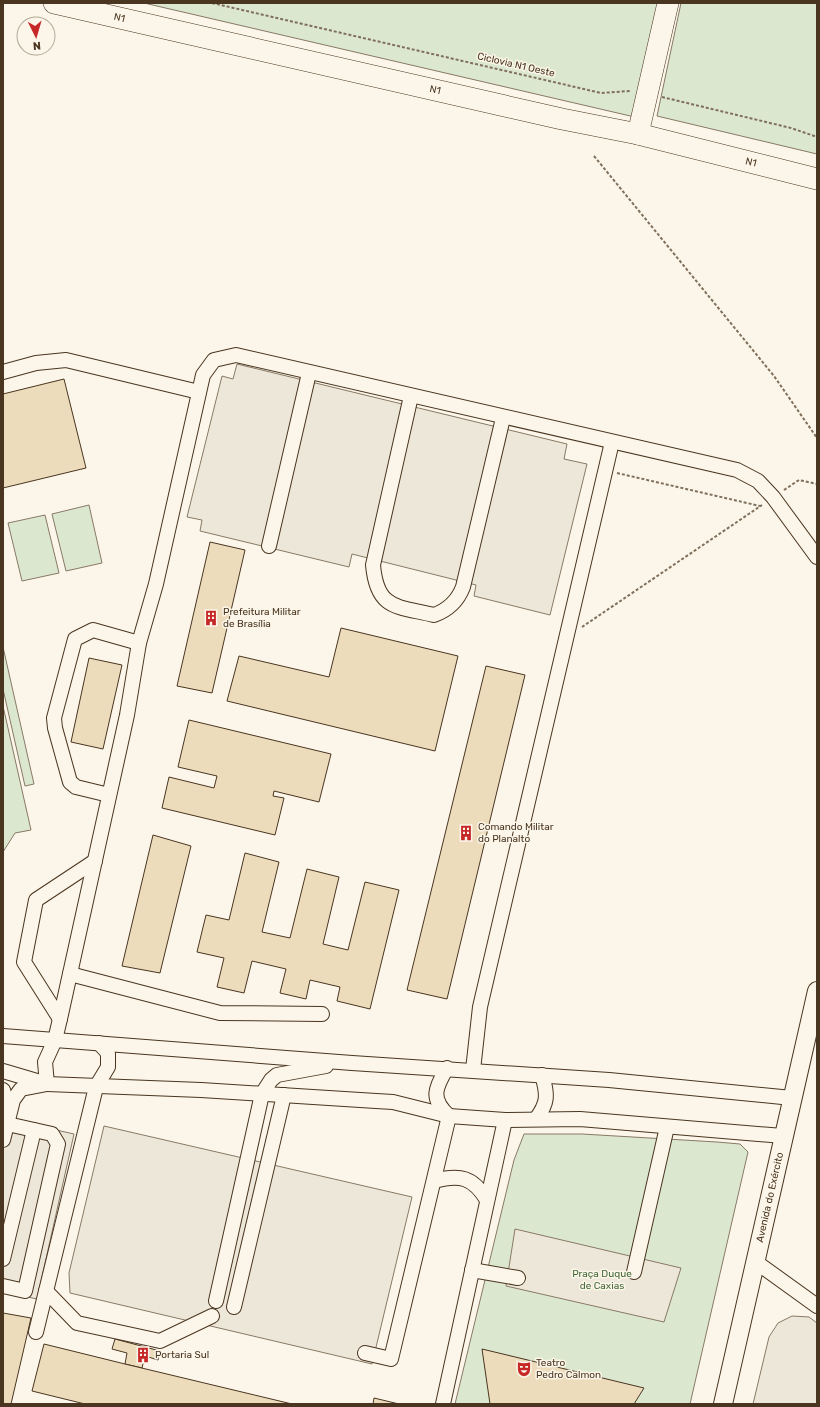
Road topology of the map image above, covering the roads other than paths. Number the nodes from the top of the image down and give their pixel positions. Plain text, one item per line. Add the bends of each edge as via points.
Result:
1 (54, 3) edge
2 (668, 3) edge
3 (638, 134) junction
4 (817, 179) edge
5 (3, 372) edge
6 (309, 373) junction
7 (199, 392) junction
8 (411, 396) junction
9 (503, 418) junction
10 (612, 442) junction
11 (269, 546) dead end
12 (817, 557) edge
13 (139, 643) junction
14 (110, 795) junction
15 (95, 861) junction
16 (70, 974) junction
17 (817, 991) edge
18 (322, 1014) dead end
19 (60, 1019) junction
20 (5, 1035) edge
21 (55, 1040) junction
22 (99, 1043) junction
23 (352, 1063) junction
24 (447, 1068) junction
25 (474, 1070) junction
26 (3, 1071) edge
27 (542, 1075) junction
28 (47, 1084) junction
29 (96, 1087) junction
30 (3, 1090) edge
31 (262, 1094) junction
32 (284, 1096) junction
33 (792, 1098) junction
34 (3, 1108) edge
35 (449, 1116) junction
36 (536, 1119) junction
37 (505, 1120) junction
38 (5, 1124) edge
39 (667, 1127) junction
40 (34, 1130) junction
41 (783, 1136) junction
42 (3, 1140) edge
43 (434, 1181) junction
44 (487, 1200) junction
45 (3, 1259) edge
46 (756, 1262) junction
47 (472, 1270) junction
48 (634, 1272) dead end
49 (518, 1278) dead end
50 (3, 1286) edge
51 (46, 1291) junction
52 (216, 1301) dead end
53 (817, 1306) edge
54 (234, 1307) dead end
55 (212, 1316) dead end
56 (36, 1332) dead end
57 (365, 1353) dead end
58 (443, 1404) edge
59 (723, 1404) edge

1 - 3 highway, N1 via 562,120
2 - 3 highway
3 - 4 highway, N1
5 - 7 street via 36,363 66,360
6 - 7 street via 236,355 214,360 203,375
6 - 8 street
6 - 11 street
7 - 13 street via 156,584
8 - 9 street
8 - 9 street via 373,565 374,583 381,596 390,604 426,613 441,612 459,598
9 - 10 street
10 - 12 street via 737,470 758,481 773,497
10 - 25 street via 480,1007
13 - 14 street
13 - 14 street via 93,630 75,639 54,718 70,782 76,787
14 - 15 street
15 - 16 street
15 - 19 street via 36,900 24,962
16 - 18 street via 220,1013
16 - 19 street
17 - 33 main road, Avenida do Exército
19 - 21 street
20 - 21 street
21 - 22 street
21 - 28 street via 45,1062
22 - 23 street
22 - 29 street via 108,1053 108,1061
23 - 24 street
23 - 31 street via 277,1075
24 - 25 street
24 - 35 street via 436,1090 440,1108
25 - 27 street
26 - 28 street
27 - 33 street
27 - 36 street via 547,1090 545,1107
28 - 29 street
28 - 38 street via 21,1089 13,1100
29 - 31 street
29 - 51 street
30 - 34 street
31 - 32 street
31 - 52 street
32 - 35 street via 393,1102
32 - 54 street
33 - 41 main road, Avenida do Exército
35 - 37 street
35 - 43 street
36 - 37 street
36 - 39 street via 580,1119
37 - 44 street
38 - 40 street
38 - 42 street
39 - 41 street
39 - 48 street
40 - 45 street
40 - 50 street via 52,1134 58,1144 25,1291
41 - 46 main road, Avenida do Exército
43 - 44 street via 449,1177 464,1178 479,1187
43 - 57 street via 391,1359
44 - 47 street
46 - 53 street
46 - 59 main road, Avenida do Exército
47 - 49 street
47 - 58 street
51 - 55 street via 77,1323 160,1341
51 - 56 street

